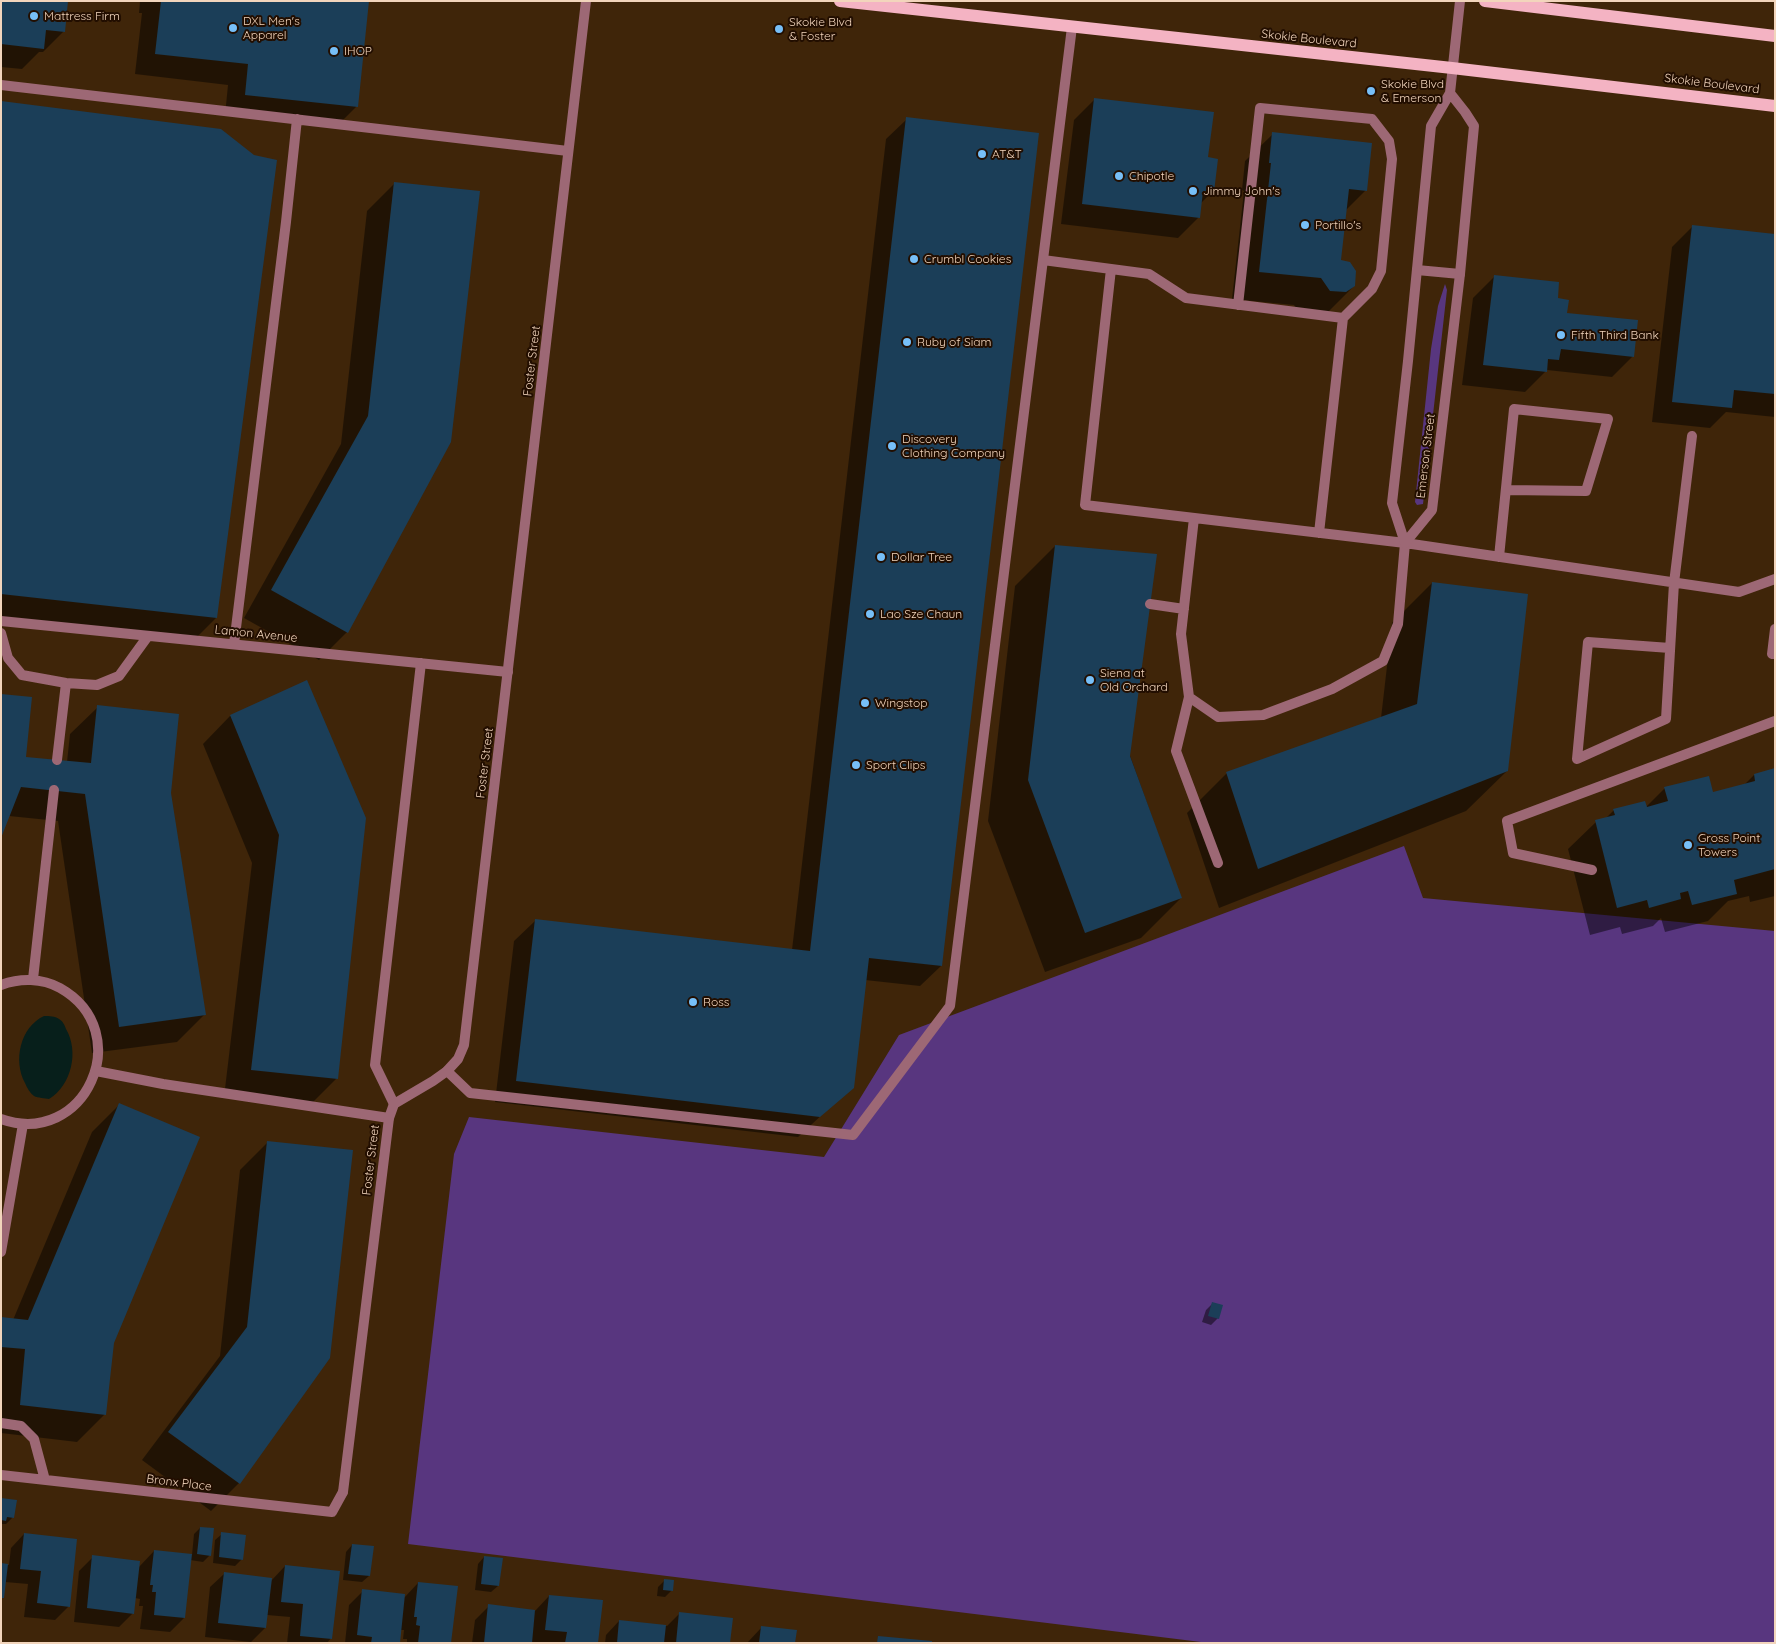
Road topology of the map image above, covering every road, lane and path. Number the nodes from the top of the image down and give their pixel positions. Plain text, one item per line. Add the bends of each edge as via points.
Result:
1 (586, 1) edge
2 (840, 1) edge
3 (1460, 1) edge
4 (1485, 1) edge
5 (1072, 27) junction
6 (1775, 36) edge
7 (1452, 68) junction
8 (1, 85) edge
9 (1450, 92) junction
10 (1775, 106) edge
11 (297, 119) junction
12 (568, 151) junction
13 (1042, 260) junction
14 (1112, 269) junction
15 (1417, 270) junction
16 (1460, 274) junction
17 (1238, 305) junction
18 (1343, 318) junction
19 (1692, 436) dead end
20 (1507, 490) junction
21 (1194, 518) junction
22 (1319, 533) junction
23 (1404, 543) junction
24 (1499, 557) junction
25 (1775, 579) edge
26 (1674, 583) junction
27 (1150, 604) dead end
28 (1184, 609) junction
29 (1, 622) edge
30 (1775, 629) edge
31 (1, 633) edge
32 (148, 636) junction
33 (234, 644) junction
34 (1670, 648) junction
35 (1775, 654) edge
36 (421, 663) junction
37 (508, 672) junction
38 (66, 682) junction
39 (1189, 697) junction
40 (1775, 721) edge
41 (57, 760) dead end
42 (54, 790) dead end
43 (1218, 863) dead end
44 (1592, 870) dead end
45 (33, 980) junction
46 (1, 985) edge
47 (96, 1071) junction
48 (447, 1071) junction
49 (394, 1104) junction
50 (389, 1118) junction
51 (1, 1119) edge
52 (23, 1124) junction
53 (1, 1252) edge
54 (1, 1423) edge
55 (1, 1475) edge
56 (45, 1480) junction
57 (343, 1492) joint

1 - 12 street, Foster Street
2 - 5 main road, Skokie Boulevard
3 - 7 street
4 - 6 main road
5 - 7 main road, Skokie Boulevard
5 - 13 street
7 - 9 street
7 - 10 main road, Skokie Boulevard
8 - 11 street
9 - 15 street via 1430,126
9 - 16 street, Emerson Street via 1474,126
11 - 12 street
11 - 33 street
12 - 37 street, Foster Street
13 - 14 street
13 - 48 street via 950,1006 853,1135 470,1093
14 - 17 street via 1149,274 1186,298
14 - 21 street via 1085,505
15 - 16 street
15 - 23 street via 1392,503
16 - 23 street, Emerson Street via 1432,510
17 - 18 street
17 - 18 street via 1260,108 1372,119 1389,141 1392,159 1381,271 1372,289
18 - 22 street
19 - 26 street
20 - 20 street via 1586,491 1608,419 1514,409
20 - 24 street
21 - 22 street
21 - 28 street
22 - 23 street
23 - 24 street
23 - 39 street via 1398,624 1383,661 1332,689 1263,715 1218,716
24 - 26 street
25 - 26 street via 1740,592
26 - 34 street
27 - 28 street
28 - 39 street via 1182,634
29 - 32 street, Lamon Avenue
30 - 35 street via 1772,654
31 - 38 street via 8,658 22,675
32 - 33 street, Lamon Avenue
32 - 38 street via 119,676 97,685
33 - 36 street, Lamon Avenue
34 - 34 street via 1666,719 1577,759 1588,642
36 - 37 street, Lamon Avenue
36 - 49 street via 375,1065
37 - 48 street, Foster Street via 466,1035 458,1059
38 - 41 street
39 - 43 street via 1176,750
40 - 44 street via 1507,822 1512,853
42 - 45 street
45 - 46 street
45 - 47 street via 54,984 72,995 86,1010 95,1029 99,1050
47 - 50 street
47 - 52 street via 88,1089 60,1116
48 - 49 street, Foster Street
49 - 50 street, Foster Street
50 - 57 street, Foster Street
51 - 52 street
52 - 53 street
54 - 56 street via 21,1426 34,1439
55 - 56 street, Bronx Place
56 - 57 street, Bronx Place via 332,1512

